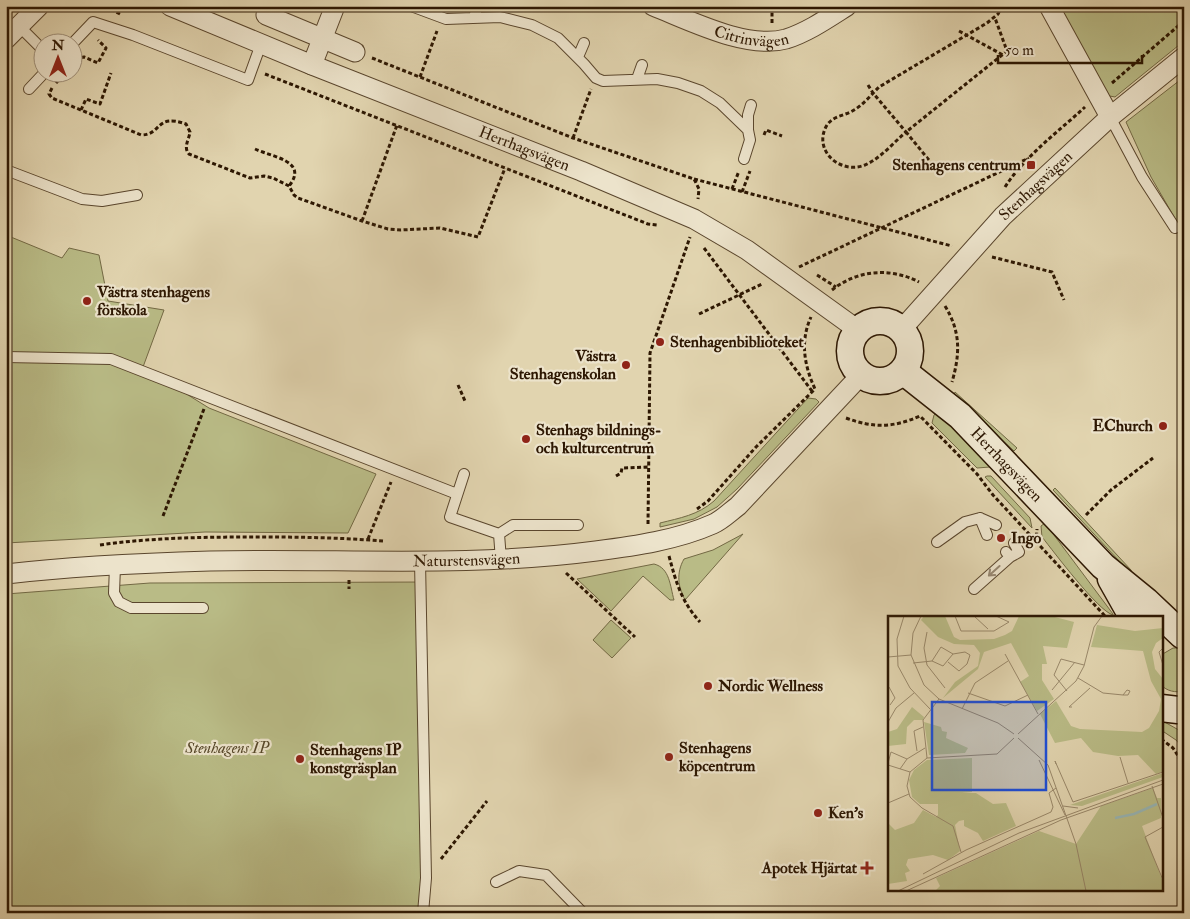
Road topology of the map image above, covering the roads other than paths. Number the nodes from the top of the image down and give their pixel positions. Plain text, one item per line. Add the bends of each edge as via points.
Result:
1 (38, 6) edge
2 (170, 6) edge
3 (335, 6) edge
4 (411, 6) edge
5 (478, 6) edge
6 (653, 6) edge
7 (847, 6) edge
8 (1049, 6) edge
9 (266, 15) dead end
10 (474, 17) junction
11 (13, 32) edge
12 (82, 34) edge
13 (322, 37) junction
14 (584, 42) dead end
15 (32, 43) edge
16 (261, 44) junction
17 (355, 52) road end
18 (578, 57) junction
19 (1184, 57) edge
20 (642, 65) dead end
21 (312, 66) junction
22 (637, 79) junction
23 (36, 82) edge
24 (29, 89) dead end
25 (751, 105) dead end
26 (1110, 117) junction
27 (748, 130) junction
28 (744, 159) road end
29 (6, 170) edge
30 (137, 195) dead end
31 (1175, 228) dead end
32 (902, 329) junction
33 (858, 330) junction
34 (6, 357) edge
35 (903, 371) junction
36 (861, 375) junction
37 (464, 474) dead end
38 (457, 494) junction
39 (980, 518) junction
40 (578, 525) dead end
41 (996, 525) dead end
42 (499, 534) junction
43 (987, 535) dead end
44 (937, 542) dead end
45 (1014, 543) dead end
46 (501, 560) junction
47 (420, 561) junction
48 (115, 566) junction
49 (1103, 566) junction
50 (6, 574) edge
51 (974, 589) dead end
52 (203, 608) dead end
53 (1132, 616) edge
54 (1159, 616) edge
55 (1162, 620) edge
56 (1176, 636) edge
57 (1162, 708) edge
58 (1184, 709) edge
59 (496, 882) dead end
60 (423, 913) edge
61 (583, 913) edge

1 - 11 street
2 - 16 street, Herrhagsvägen
3 - 13 street
4 - 10 lane via 442,18
5 - 10 lane
6 - 7 street, Citrinvägen via 727,35 760,42 785,39 802,32
8 - 26 street
9 - 13 street
10 - 18 lane via 534,21
11 - 15 lane
12 - 16 lane via 93,22 248,80
13 - 17 street
13 - 21 street
14 - 18 lane
16 - 21 street, Herrhagsvägen
18 - 22 lane via 603,82
19 - 26 street, Stenhagsvägen
20 - 22 lane
21 - 33 street, Herrhagsvägen via 581,171 694,219 747,250
22 - 27 lane via 693,83
23 - 24 lane
25 - 27 lane
26 - 31 lane via 1142,177
26 - 32 street, Stenhagsvägen via 1003,216
27 - 28 lane via 750,140
29 - 30 lane via 82,199 102,202
32 - 33 street via 885,321 875,321
32 - 35 street via 910,355
33 - 36 street via 852,338 850,358
34 - 38 lane via 111,359
35 - 36 street via 883,381
35 - 49 street, Herrhagsvägen via 960,416
36 - 46 street, Naturstensvägen via 738,506 715,524 614,549
37 - 38 lane
38 - 42 lane via 450,517
39 - 41 lane
39 - 43 lane
39 - 44 lane via 965,522
40 - 42 lane via 513,525
42 - 46 lane
45 -> 51 lane via 1019,552 1008,554
46 - 47 street, Naturstensvägen
47 - 48 street, Naturstensvägen via 209,561
47 - 60 lane via 426,878
48 - 50 street, Naturstensvägen
48 - 52 lane via 114,593 119,602 131,608
49 - 53 street, Herrhagsvägen
49 - 54 street, Herrhagsvägen via 1146,601
55 - 56 street, Herrhagsvägen
57 - 58 street
59 - 61 lane via 519,871 546,874

